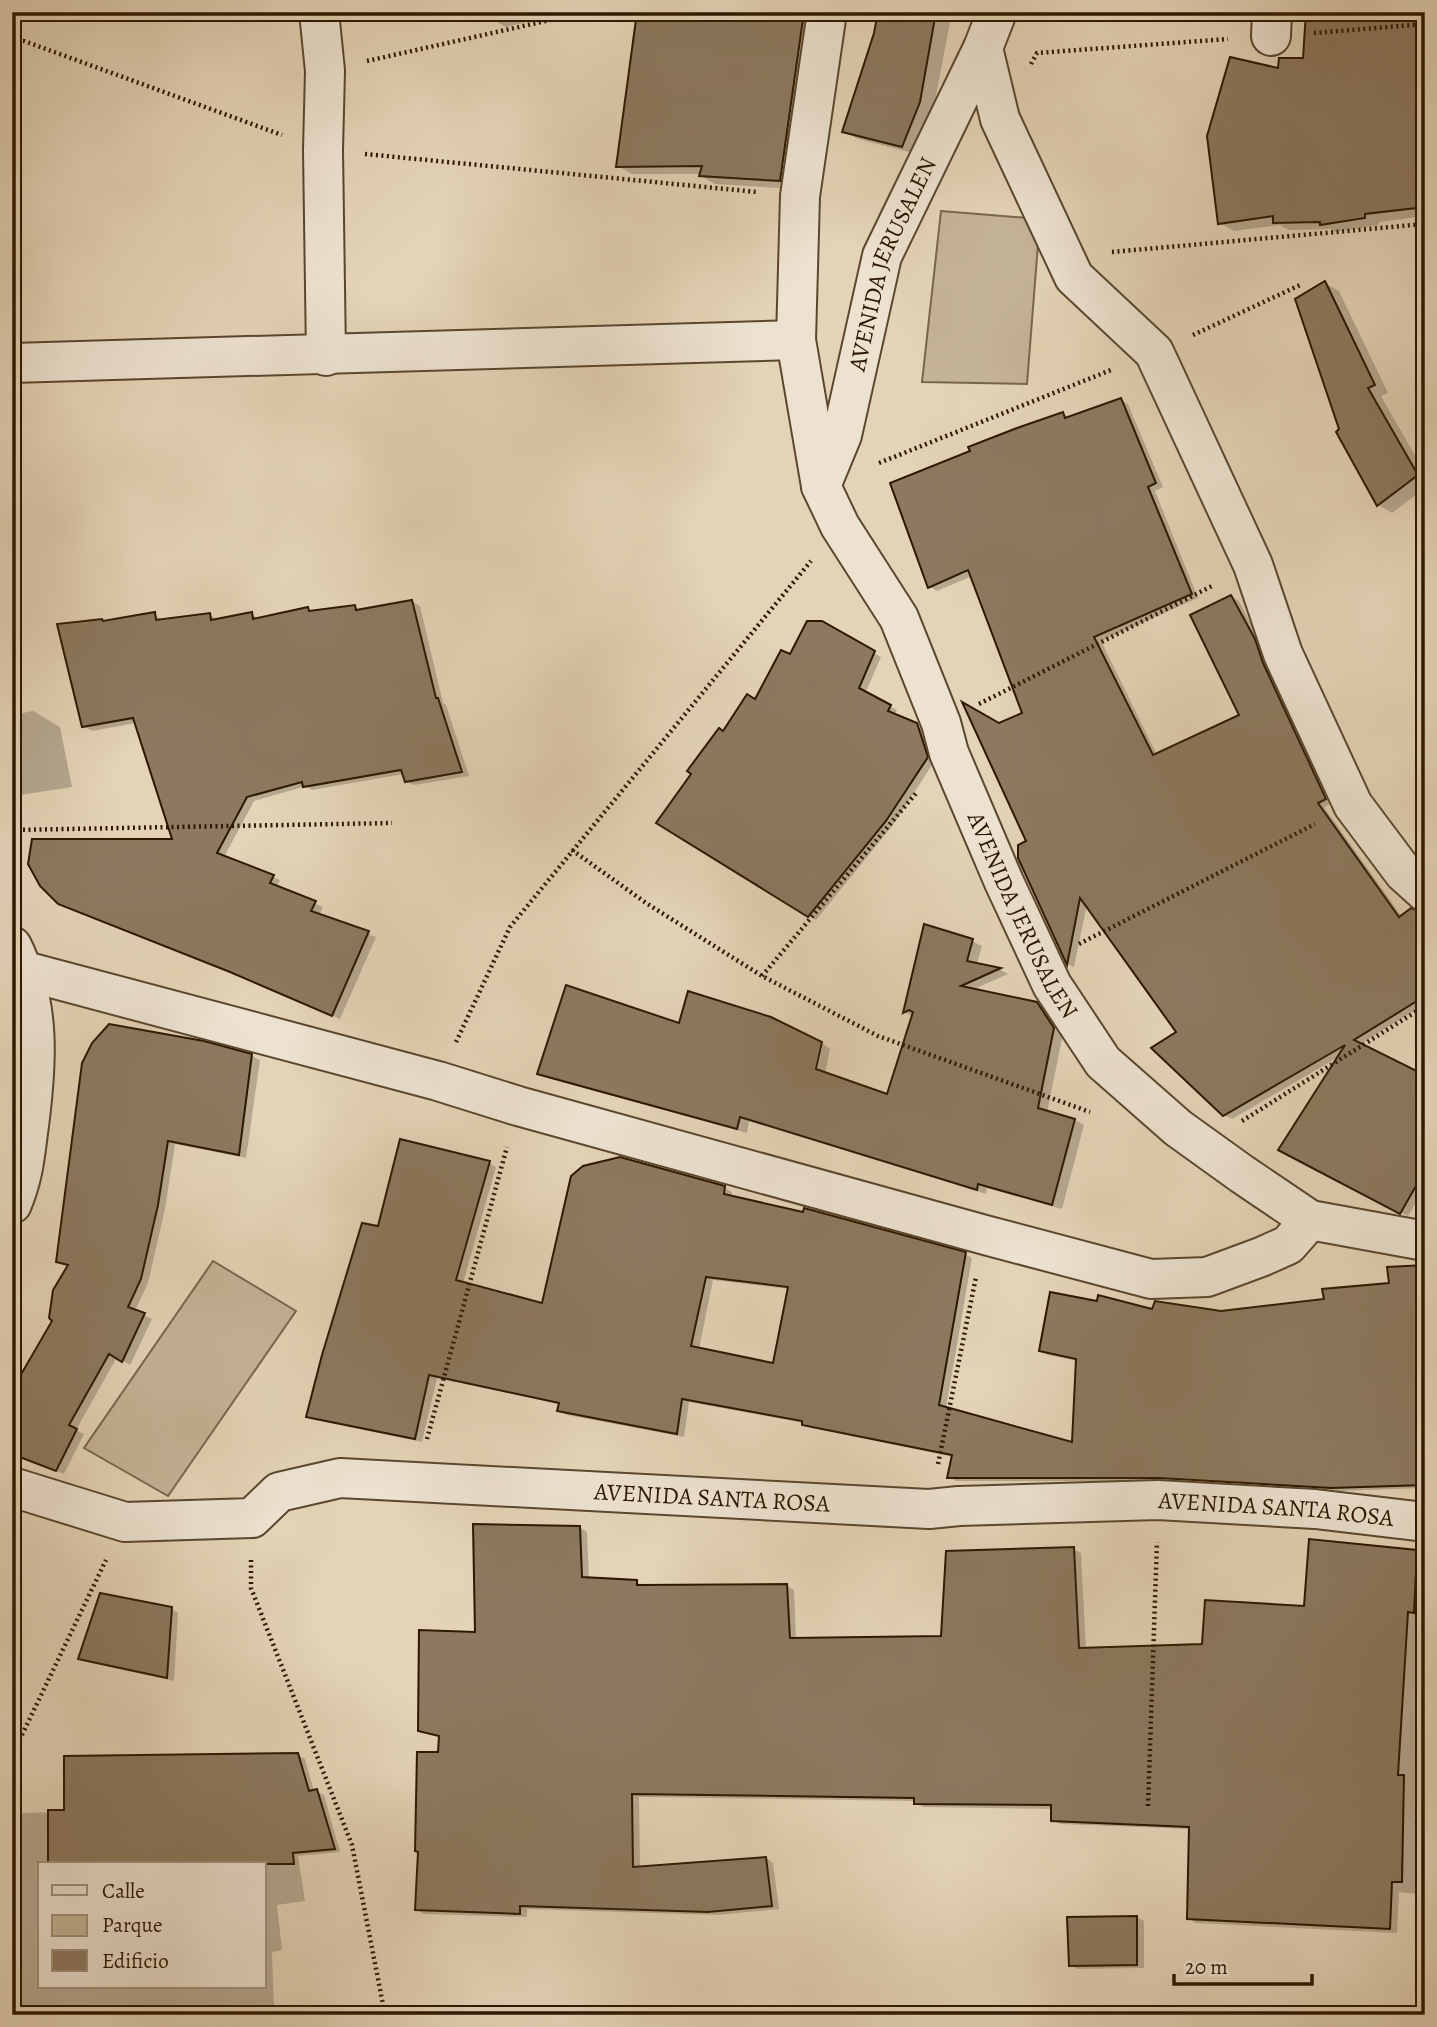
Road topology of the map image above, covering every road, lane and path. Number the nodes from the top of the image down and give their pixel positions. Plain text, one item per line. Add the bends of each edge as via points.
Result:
1 (319, 12) edge
2 (586, 12) edge
3 (827, 12) edge
4 (997, 12) edge
5 (1272, 24) edge
6 (1425, 24) edge
7 (12, 41) edge
8 (983, 48) junction
9 (325, 71) junction
10 (1000, 118) junction
11 (323, 150) junction
12 (800, 196) junction
13 (1425, 224) edge
14 (1074, 276) junction
15 (1300, 285) dead end
16 (796, 340) junction
17 (1154, 352) junction
18 (326, 356) junction
19 (12, 363) edge
20 (821, 486) junction
21 (840, 526) junction
22 (1252, 565) junction
23 (945, 738) junction
24 (1353, 805) junction
25 (392, 823) dead end
26 (12, 830) edge
27 (572, 850) junction
28 (1425, 892) edge
29 (18, 958) edge
30 (1041, 963) junction
31 (762, 976) junction
32 (1425, 1006) edge
33 (24, 1074) edge
34 (438, 1081) junction
35 (518, 1106) junction
36 (1091, 1112) dead end
37 (1202, 1146) junction
38 (12, 1204) edge
39 (1310, 1220) junction
40 (985, 1235) junction
41 (1425, 1241) edge
42 (416, 1481) junction
43 (12, 1487) edge
44 (1158, 1500) junction
45 (929, 1509) junction
46 (252, 1517) junction
47 (125, 1522) junction
48 (1425, 1522) edge
49 (1425, 1671) edge
50 (1147, 1807) dead end
51 (1417, 1824) dead end
52 (12, 1844) edge
53 (385, 2015) edge

1 - 9 street
2 - 9 path
3 - 12 street, AVENIDA JERUSALEN
4 - 8 street, AVENIDA JERUSALEN
5 - 6 path
5 - 10 path via 1037,53
7 - 11 path via 24,41
8 - 10 street
8 - 20 street, AVENIDA JERUSALEN via 882,256 842,435
9 - 11 street
10 - 14 street
11 - 12 path
11 - 18 street
12 - 16 street, AVENIDA JERUSALEN
13 - 14 path via 1111,252 1095,233
14 - 17 street
15 - 17 path
16 - 18 street
16 - 20 street, AVENIDA JERUSALEN
17 - 20 path
17 - 22 street
18 - 19 street
20 - 21 street, AVENIDA JERUSALEN
21 - 23 street, AVENIDA JERUSALEN via 899,618
21 - 27 path
22 - 23 path
22 - 24 street via 1283,654
23 - 30 street, AVENIDA JERUSALEN
23 - 31 path
24 - 28 street via 1404,873
24 - 30 path
25 - 26 path
27 - 31 path
27 - 34 path via 510,927
29 - 33 street via 33,1017
29 - 34 street
30 - 37 street, AVENIDA JERUSALEN via 1103,1062
31 - 36 path via 878,1035
32 - 37 path
33 - 38 street via 22,1179
34 - 35 street
35 - 40 street
35 - 42 path
37 - 39 street, AVENIDA JERUSALEN
39 - 40 street via 1288,1245 1207,1277 1151,1279
39 - 41 street
40 - 45 path
42 - 45 street, AVENIDA SANTA ROSA
42 - 46 street, AVENIDA SANTA ROSA via 340,1478 279,1492
43 - 47 street
44 - 45 street, AVENIDA SANTA ROSA
44 - 48 street, AVENIDA SANTA ROSA via 1315,1509
44 - 50 path
46 - 47 street
46 - 53 path via 251,1588 352,1845
47 - 52 path via 19,1741
49 - 51 path

